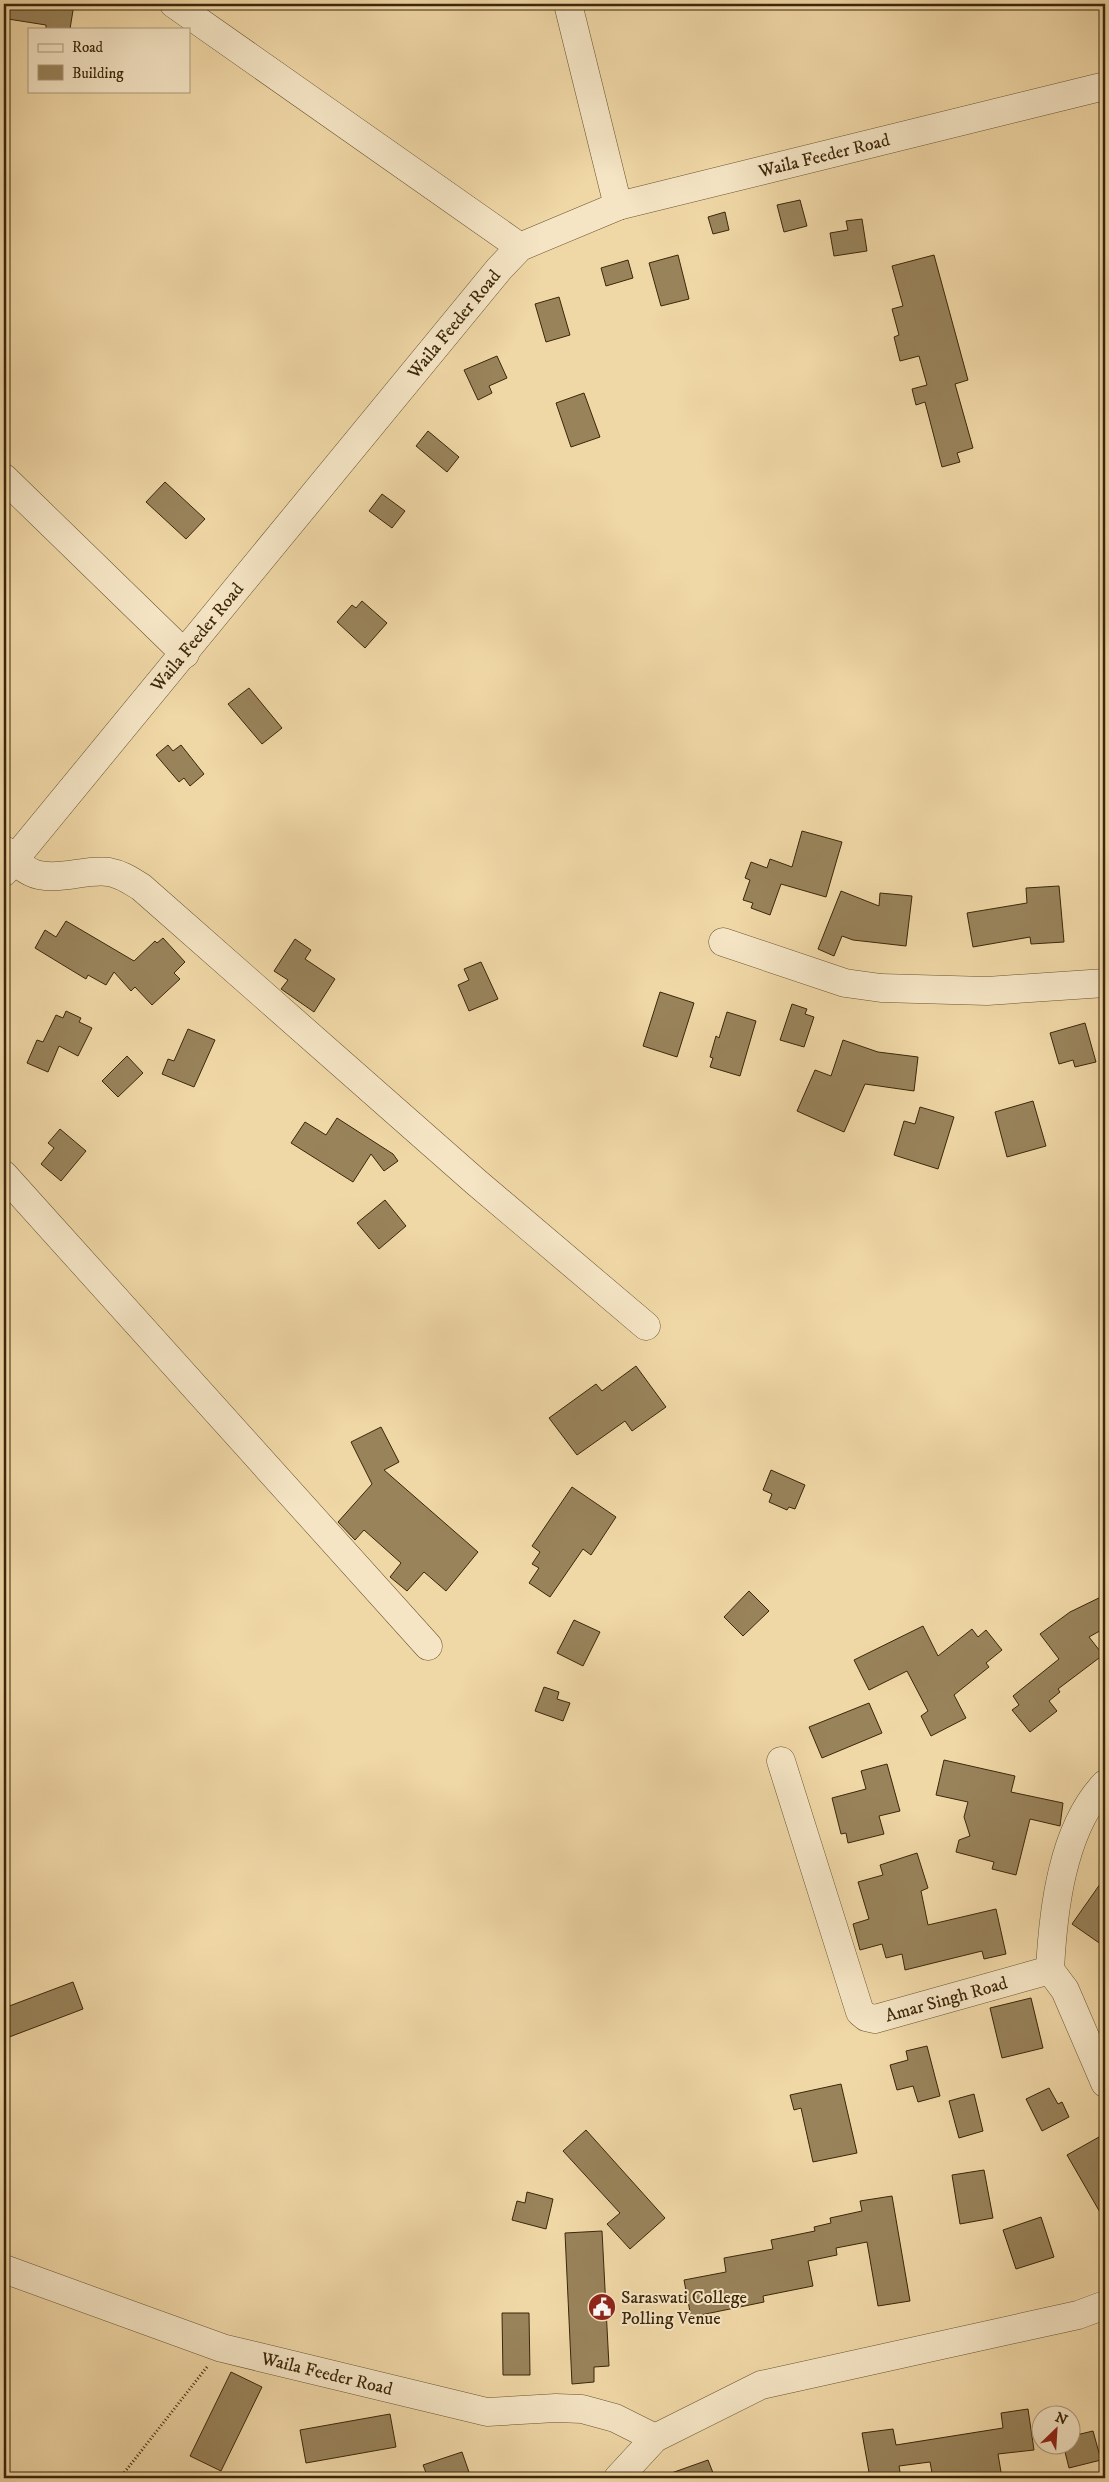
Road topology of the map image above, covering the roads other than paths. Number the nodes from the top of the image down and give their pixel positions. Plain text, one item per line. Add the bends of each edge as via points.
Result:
1 (174, 4) edge
2 (568, 4) edge
3 (1105, 86) edge
4 (618, 206) junction
5 (520, 247) junction
6 (4, 478) edge
7 (185, 654) junction
8 (7, 861) edge
9 (724, 942) dead end
10 (1105, 983) edge
11 (4, 1175) edge
12 (646, 1326) dead end
13 (428, 1646) dead end
14 (781, 1761) dead end
15 (1105, 1784) edge
16 (1050, 1970) junction
17 (1105, 2082) edge
18 (4, 2269) edge
19 (1105, 2305) edge
20 (655, 2438) junction
21 (618, 2478) edge

1 - 5 street
2 - 4 street
3 - 4 street, Waila Feeder Road
4 - 5 street, Waila Feeder Road
5 - 7 street, Waila Feeder Road
6 - 7 street
7 - 8 street, Waila Feeder Road
8 - 12 street via 38,875 108,872 141,887 476,1182
9 - 10 street via 845,983 881,988 987,991
11 - 13 street
14 - 16 street, Amar Singh Road via 856,2005 866,2017 875,2019
15 - 16 street via 1092,1798 1066,1862 1052,1922
16 - 17 street via 1065,1990
18 - 20 street, Waila Feeder Road via 222,2348 486,2412 582,2409 615,2418
19 - 20 street via 1068,2317 761,2385
20 - 21 street

